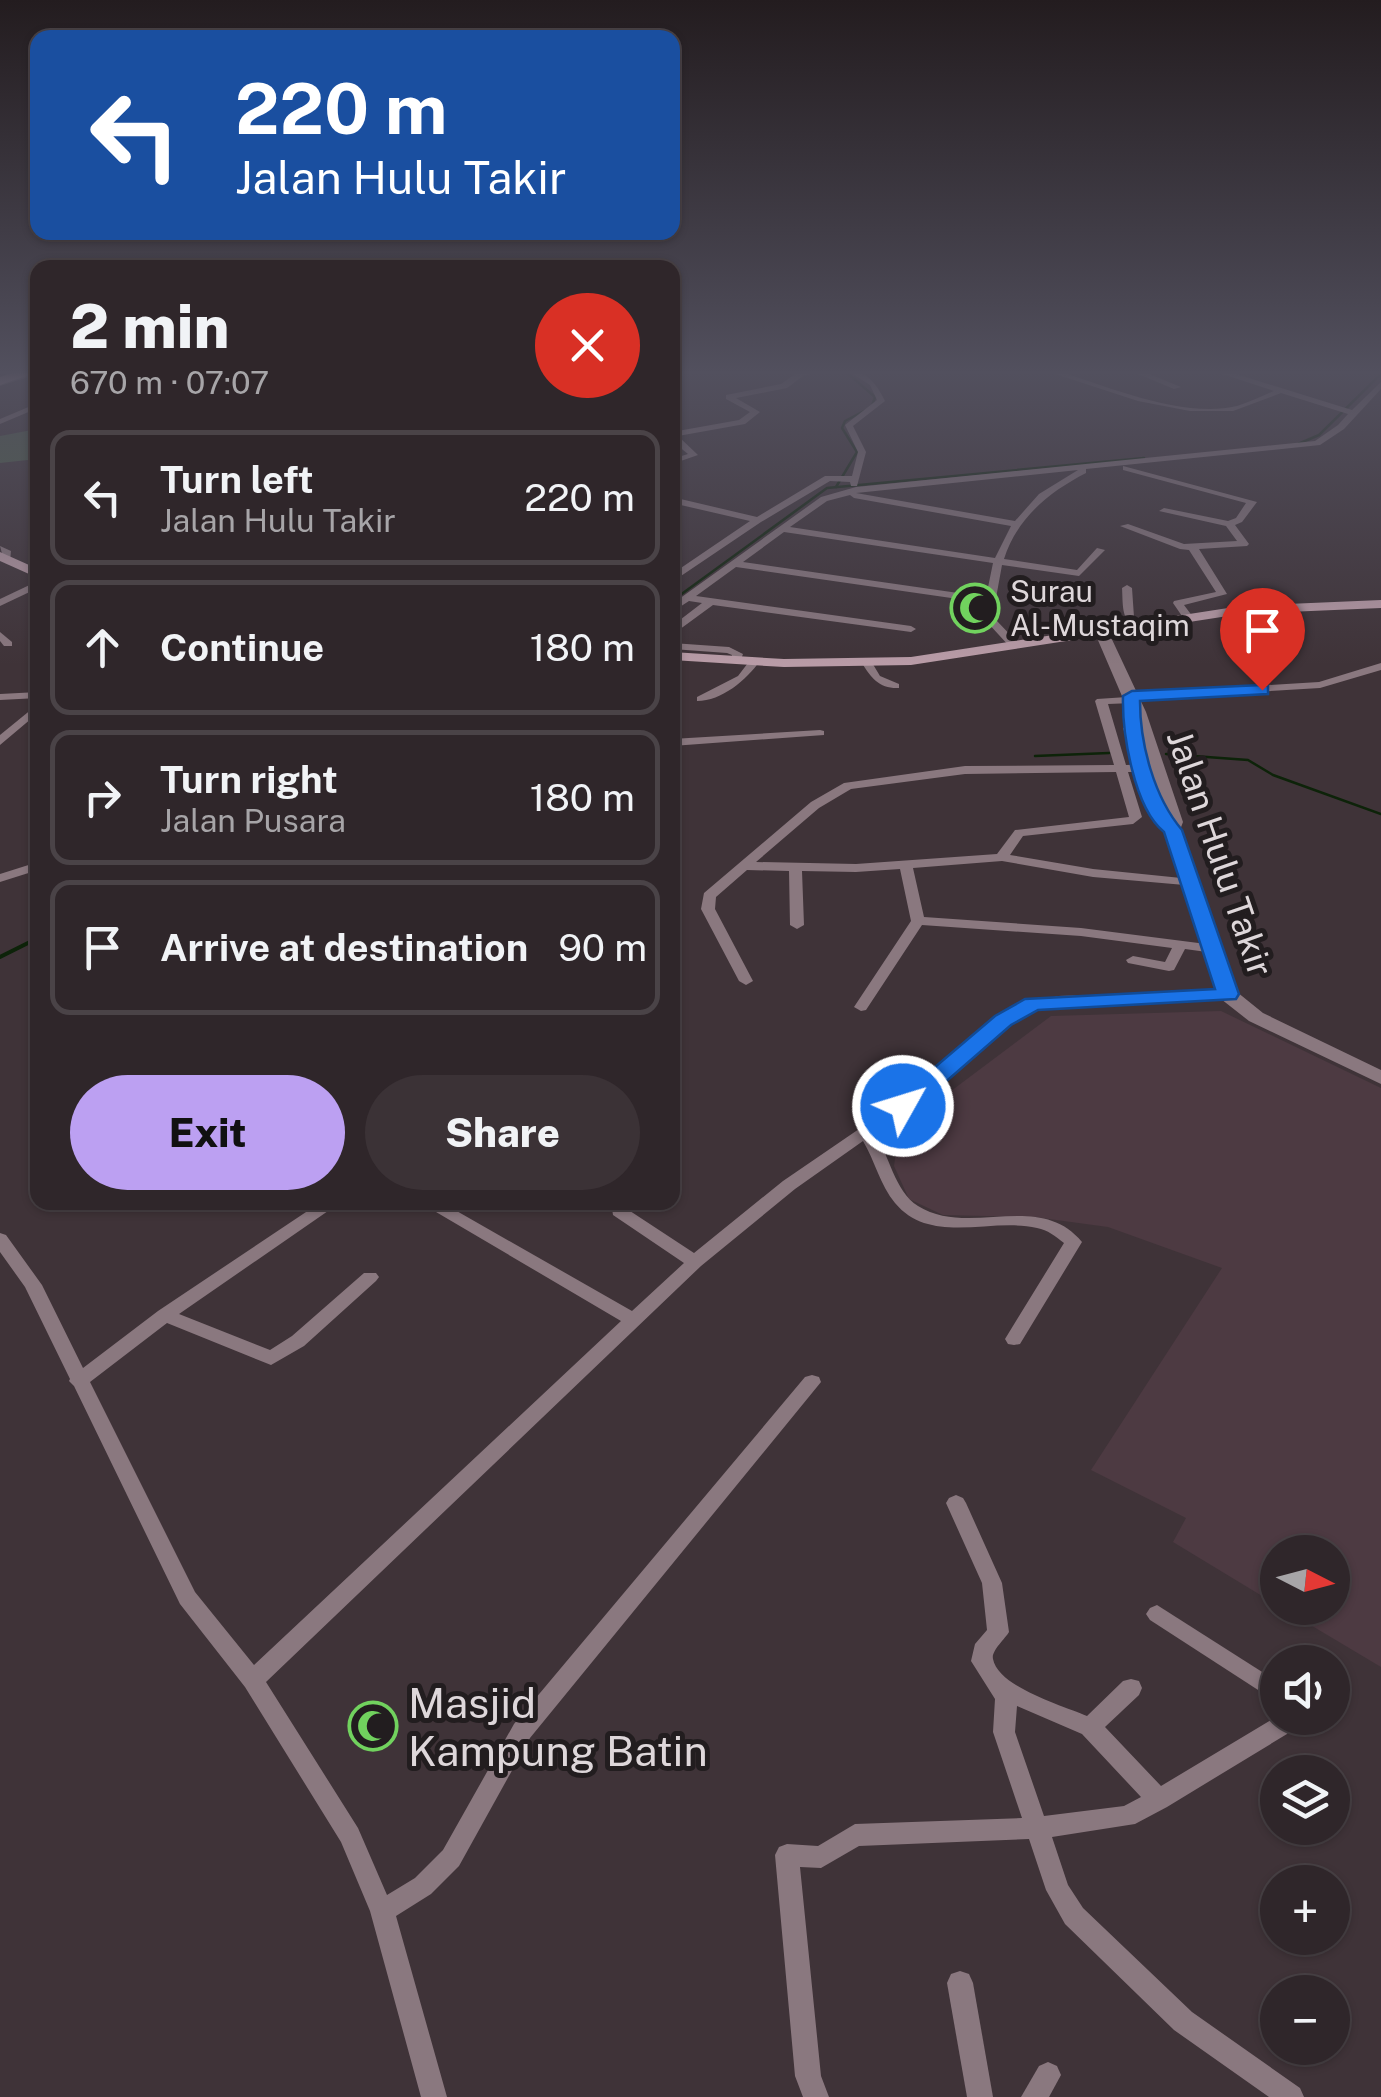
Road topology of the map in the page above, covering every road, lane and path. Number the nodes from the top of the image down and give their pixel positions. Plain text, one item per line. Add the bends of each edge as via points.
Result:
1 (857, 469) edge
2 (1052, 469) edge
3 (1085, 469) edge
4 (1127, 469) edge
5 (853, 484) junction
6 (840, 493) junction
7 (680, 502) edge
8 (1164, 510) dead end
9 (758, 520) junction
10 (1017, 524) junction
11 (1229, 524) junction
12 (1125, 526) dead end
13 (782, 529) junction
14 (1193, 548) junction
15 (1100, 550) dead end
16 (2, 555) edge
17 (998, 561) junction
18 (736, 564) junction
19 (680, 567) edge
20 (30, 570) edge
21 (30, 588) edge
22 (1127, 588) dead end
23 (688, 598) junction
24 (990, 600) junction
25 (711, 601) junction
26 (0, 602) edge
27 (680, 604) edge
28 (1381, 604) edge
29 (1188, 617) junction
30 (680, 626) edge
31 (1135, 626) junction
32 (911, 629) dead end
33 (1102, 630) junction
34 (1014, 645) junction
35 (680, 656) edge
36 (754, 661) junction
37 (867, 662) junction
38 (1381, 666) edge
39 (895, 686) dead end
40 (30, 695) edge
41 (0, 697) edge
42 (701, 699) dead end
43 (1133, 701) junction
44 (30, 714) edge
45 (820, 733) dead end
46 (0, 741) edge
47 (680, 742) edge
48 (1121, 768) junction
49 (1150, 768) junction
50 (1002, 856) junction
51 (906, 865) junction
52 (746, 866) junction
53 (796, 868) junction
54 (30, 869) edge
55 (0, 878) edge
56 (1191, 883) junction
57 (918, 921) junction
58 (797, 925) dead end
59 (1180, 945) junction
60 (1214, 949) junction
61 (1134, 960) dead end
62 (746, 981) dead end
63 (1228, 994) junction
64 (861, 1006) dead end
65 (1381, 1078) edge
66 (865, 1132) junction
67 (321, 1210) edge
68 (441, 1210) edge
69 (619, 1210) edge
70 (0, 1238) edge
71 (694, 1262) junction
72 (370, 1277) dead end
73 (164, 1315) junction
74 (633, 1320) junction
75 (1014, 1339) dead end
76 (78, 1380) junction
77 (812, 1382) dead end
78 (956, 1503) dead end
79 (1157, 1614) dead end
80 (252, 1680) junction
81 (1260, 1682) edge
82 (1131, 1688) dead end
83 (1004, 1692) junction
84 (1090, 1727) junction
85 (1265, 1735) edge
86 (1159, 1800) junction
87 (1036, 1828) junction
88 (382, 1910) junction
89 (960, 1983) dead end
90 (434, 2097) edge
91 (816, 2097) edge
92 (980, 2097) edge
93 (1291, 2097) edge

1 - 5 street
2 - 5 street
3 - 10 street via 1045,490
4 - 11 street via 1252,502
5 - 6 street
5 - 9 street via 834,477
6 - 10 street
6 - 13 street
7 - 9 street
8 - 11 street
9 - 19 street
10 - 17 street
11 - 14 street via 1244,544
12 - 14 street
13 - 17 street
13 - 18 street
14 - 29 street via 1222,594 1178,603
15 - 17 street via 1079,573
16 - 20 main road
17 - 24 street
18 - 23 street
18 - 24 street
21 - 26 street
22 - 31 street
23 - 25 street
23 - 27 street
24 - 34 street via 992,622
25 - 30 street
25 - 32 street
28 - 29 main road via 1261,607
29 - 31 main road
31 - 33 main road
33 - 34 main road
33 - 43 street, Jalan Hulu Takir
34 - 37 main road
35 - 36 main road
36 - 37 main road
36 - 42 street via 742,678
37 - 39 street via 876,678
38 - 43 street via 1320,686
40 - 41 street
43 - 48 street via 1102,702
43 - 49 street, Jalan Hulu Takir via 1131,728
44 - 46 street
45 - 47 street
48 - 49 street
48 - 50 street via 1136,818 1019,832
48 - 52 street via 965,770 848,786 815,805
49 - 56 street, Jalan Hulu Takir via 1163,822
50 - 51 street
50 - 56 street
51 - 53 street
51 - 57 street
52 - 53 street
52 - 62 street via 708,901
53 - 58 street
54 - 55 street
56 - 60 street, Jalan Hulu Takir
57 - 59 street
57 - 64 street
59 - 60 street
59 - 61 street via 1169,967
60 - 63 street, Jalan Hulu Takir
63 - 65 street, Jalan Hulu Takir via 1256,1017
63 - 66 street via 1033,1004
66 - 71 street
66 - 75 street via 880,1150 894,1192 916,1212 950,1224 1048,1222 1073,1242
67 - 73 street
68 - 74 street
69 - 71 street
70 - 76 street via 33,1285
71 - 74 street
72 - 73 street via 271,1358
73 - 76 street
74 - 80 street
76 - 80 street via 187,1598
77 - 88 street via 522,1732 451,1858 423,1886
78 - 83 street via 995,1591 998,1632 981,1656
79 - 81 street
80 - 88 street via 350,1836
82 - 84 street
83 - 84 street
83 - 87 street via 1004,1732
84 - 86 street
85 - 86 street
86 - 87 street via 1127,1816
87 - 91 street via 854,1835 821,1857 788,1853 808,2076
87 - 93 street via 1058,1890 1090,1935 1184,2021
88 - 90 street
89 - 92 street

